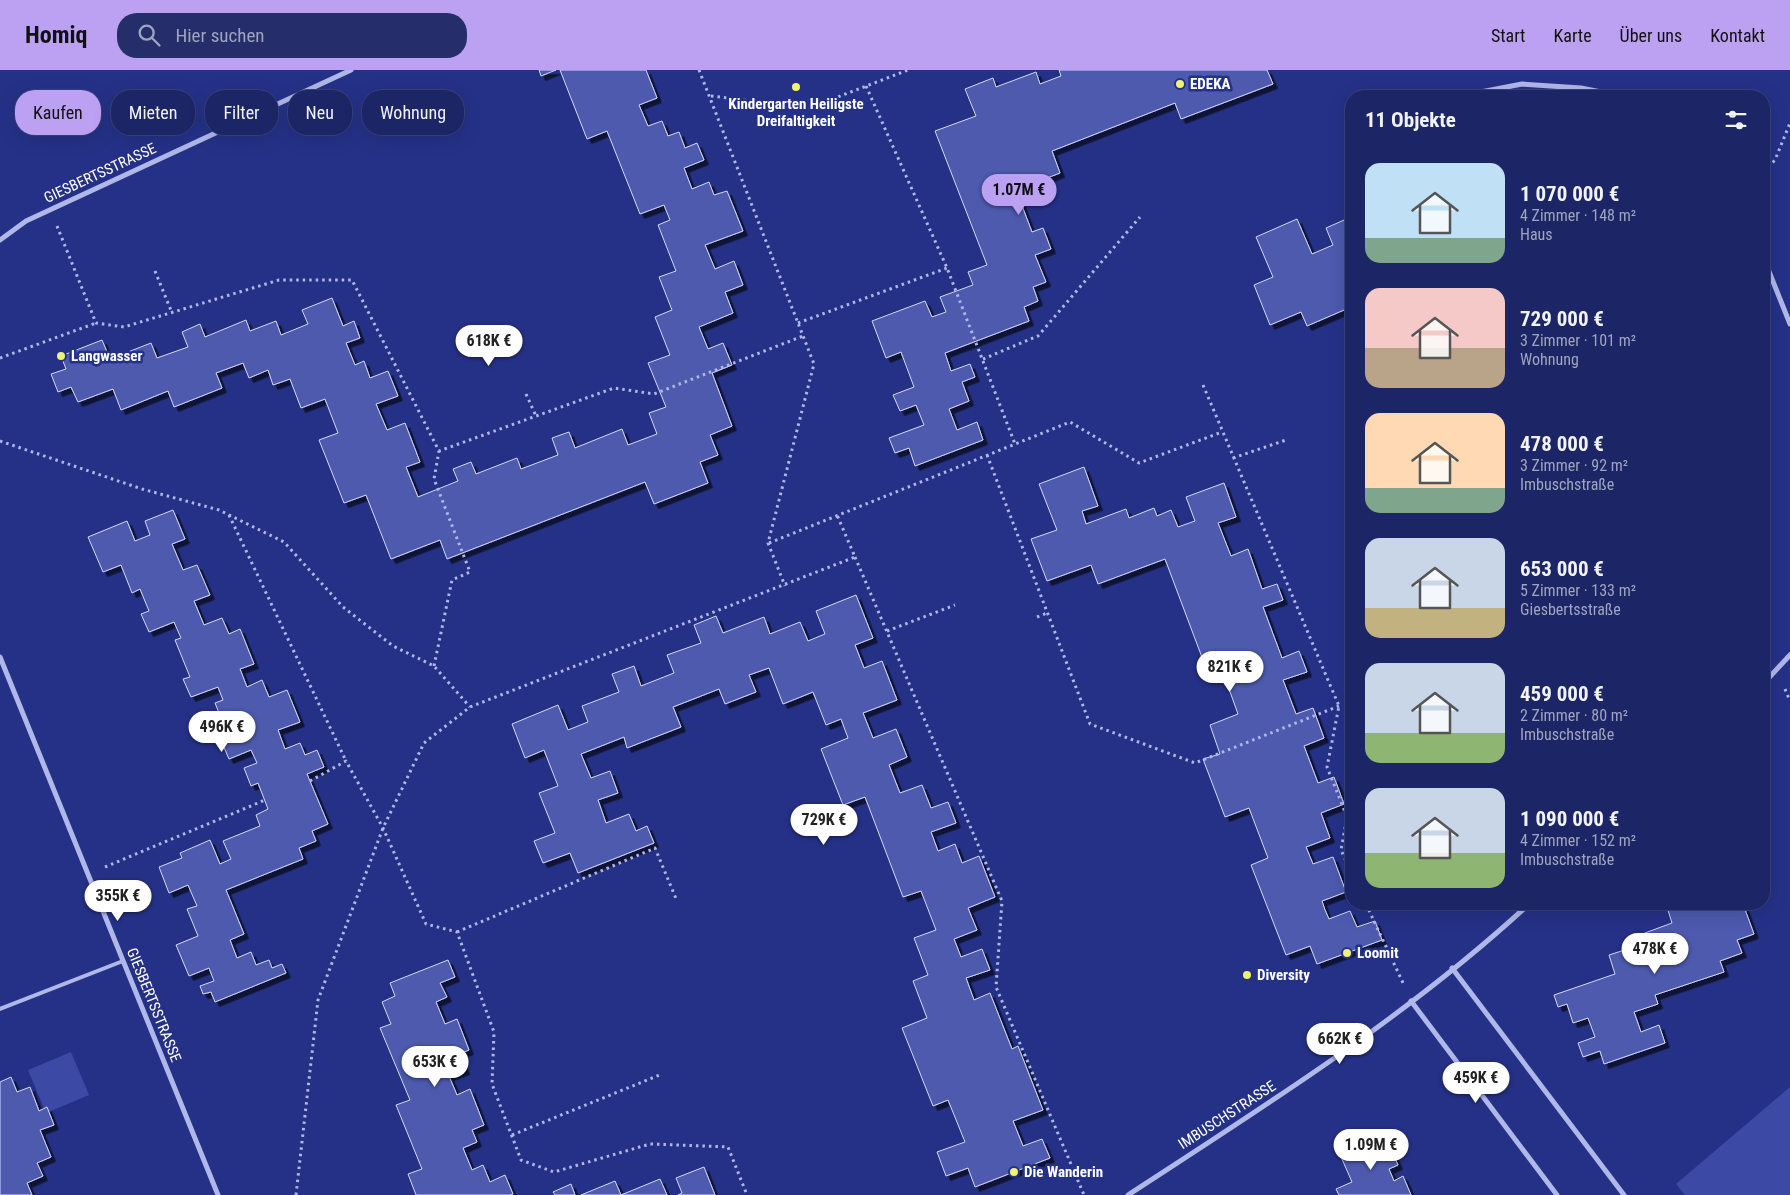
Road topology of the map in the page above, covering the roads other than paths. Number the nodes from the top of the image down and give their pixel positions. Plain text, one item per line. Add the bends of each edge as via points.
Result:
1 (351, 70) edge
2 (1491, 90) edge
3 (1591, 90) edge
4 (0, 240) edge
5 (1770, 274) edge
6 (1790, 324) edge
7 (1790, 655) edge
8 (0, 657) edge
9 (1770, 677) edge
10 (1523, 910) edge
11 (123, 961) junction
12 (1452, 968) junction
13 (1411, 1001) junction
14 (0, 1009) edge
15 (218, 1195) edge
16 (1128, 1195) edge
17 (1557, 1195) edge
18 (1624, 1195) edge

1 - 4 street, GIESBERTSSTRASSE via 26,221
2 - 3 street via 1522,84
5 - 6 street
7 - 9 street
8 - 11 street, GIESBERTSSTRASSE
10 - 12 street, IMBUSCHSTRASSE
11 - 14 lane
11 - 15 street, GIESBERTSSTRASSE
12 - 13 street, IMBUSCHSTRASSE
12 - 18 street
13 - 16 street, IMBUSCHSTRASSE via 1292,1087
13 - 17 street

